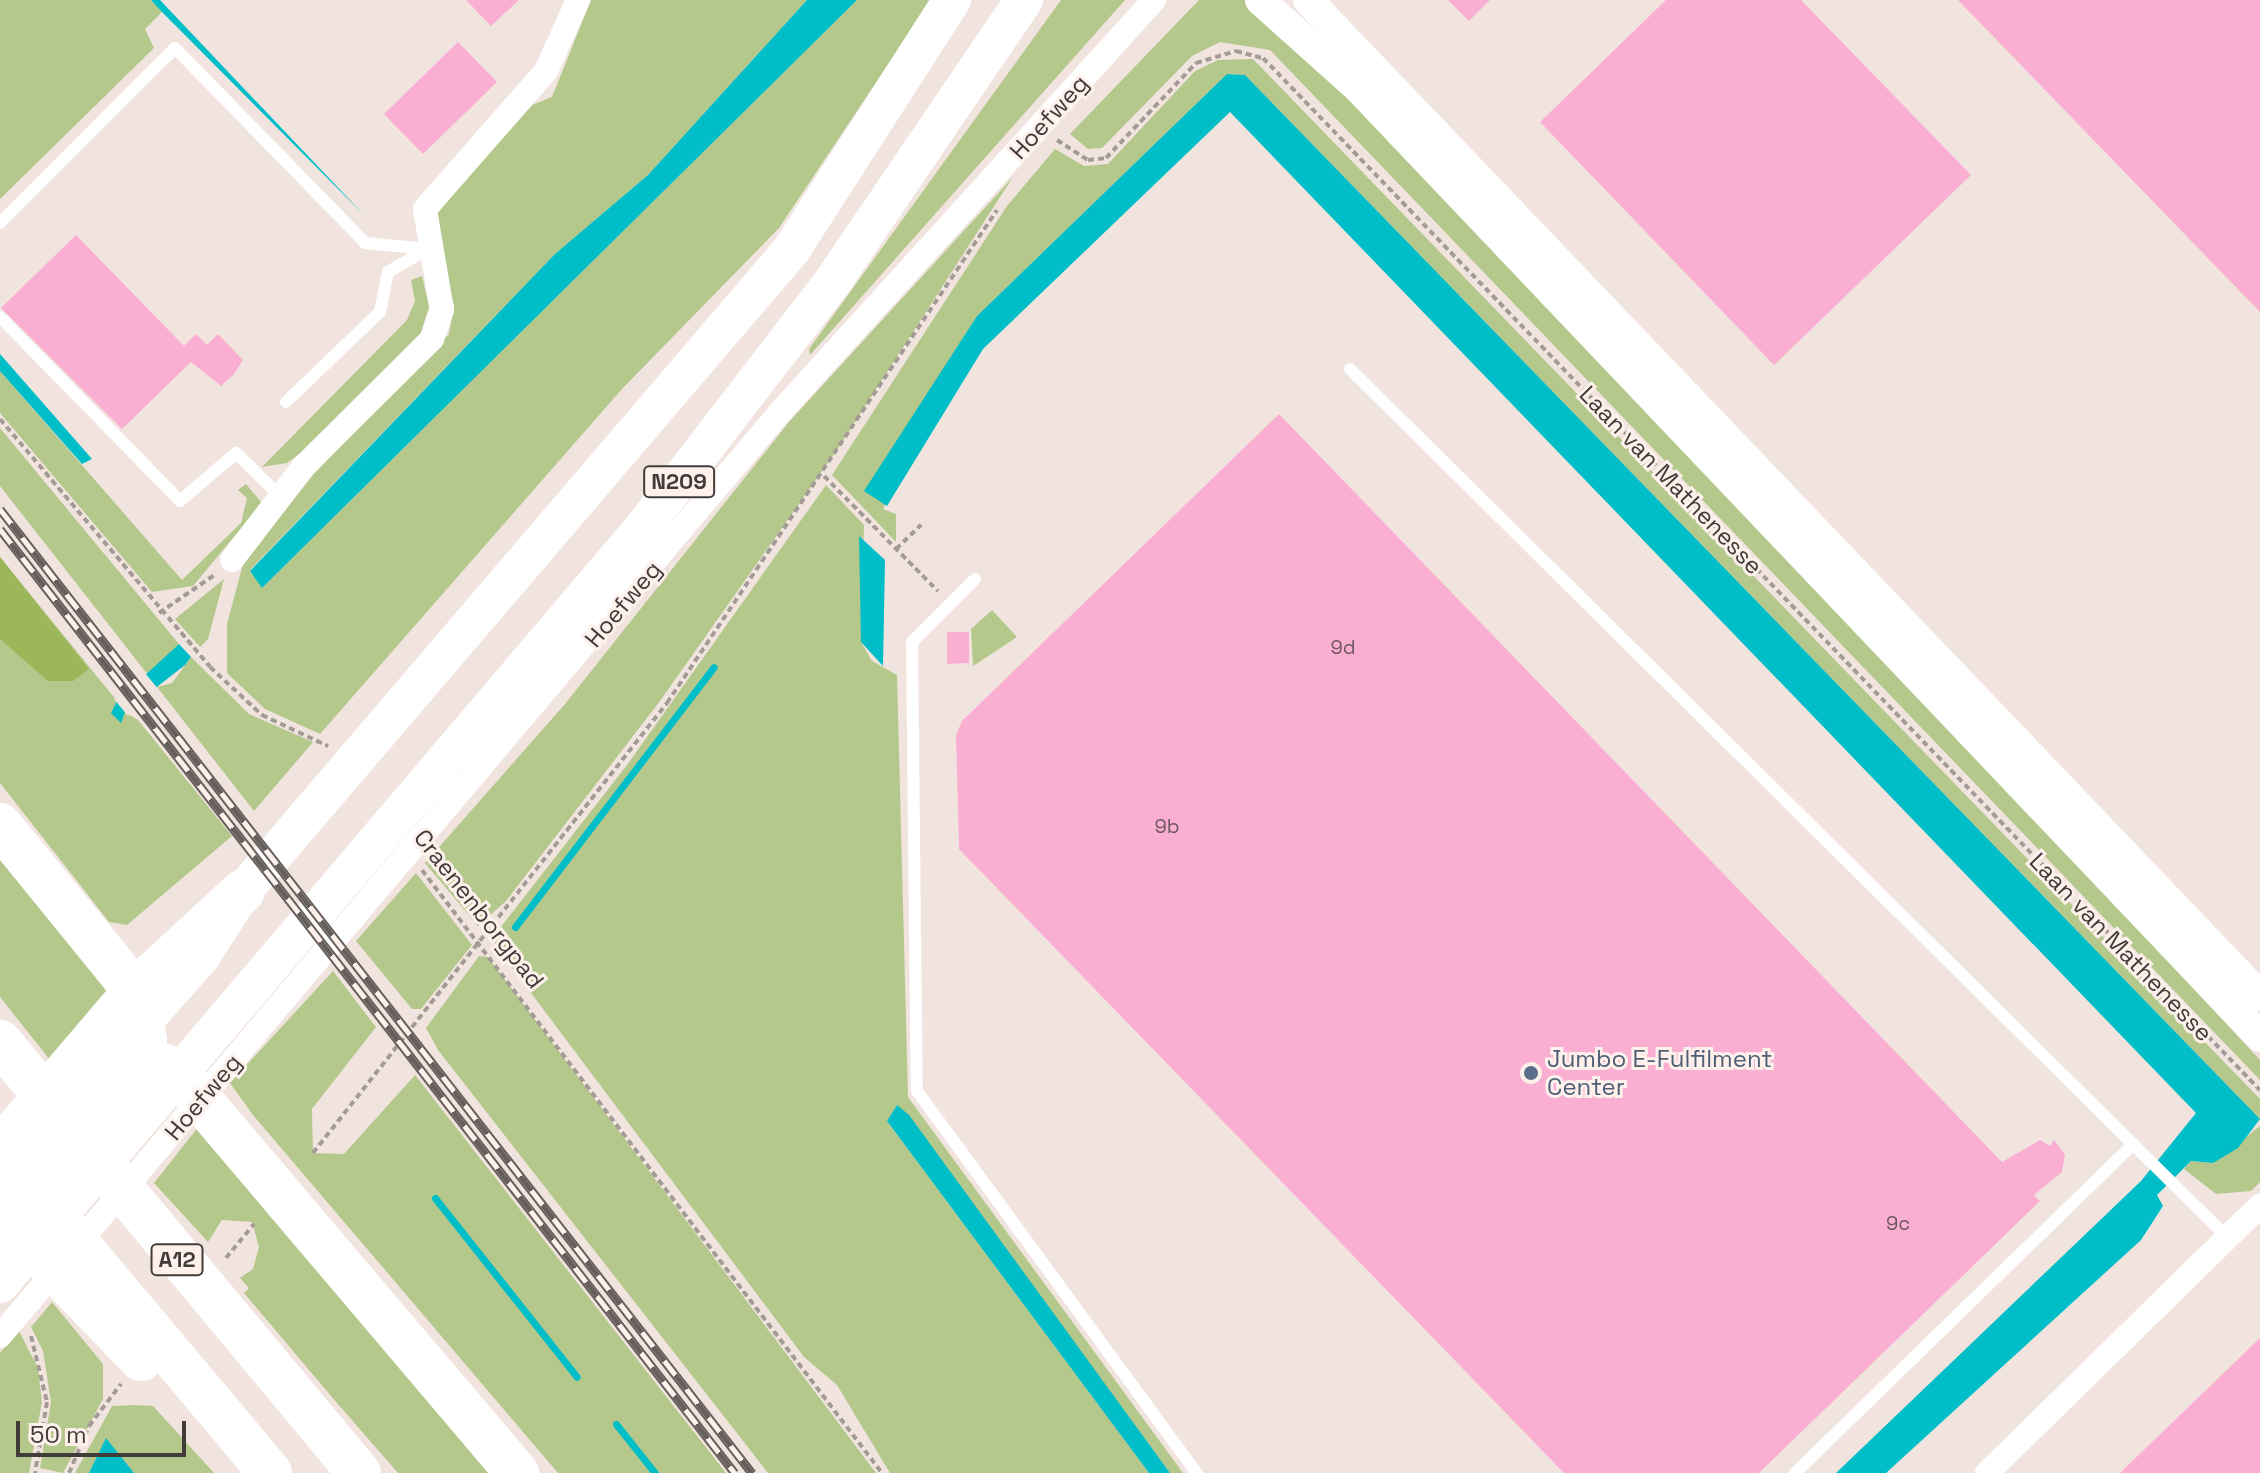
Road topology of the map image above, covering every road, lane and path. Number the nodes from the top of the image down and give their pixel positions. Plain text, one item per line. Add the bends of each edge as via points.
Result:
1 (578, 0) edge
2 (952, 0) edge
3 (1024, 0) edge
4 (1154, 0) edge
5 (1260, 0) edge
6 (1308, 0) edge
7 (1055, 138) joint
8 (1046, 149) dead end
9 (1003, 200) dead end
10 (0, 223) edge
11 (428, 249) junction
12 (0, 317) edge
13 (1350, 369) dead end
14 (286, 402) dead end
15 (0, 419) edge
16 (824, 476) junction
17 (281, 497) junction
18 (921, 525) dead end
19 (896, 549) junction
20 (232, 560) joint
21 (975, 579) dead end
22 (949, 603) junction
23 (159, 613) junction
24 (338, 753) dead end
25 (444, 790) junction
26 (0, 825) edge
27 (414, 858) dead end
28 (243, 891) joint
29 (483, 941) junction
30 (97, 946) junction
31 (171, 956) junction
32 (2260, 996) edge
33 (2260, 1037) edge
34 (0, 1042) edge
35 (145, 1064) junction
36 (2260, 1090) edge
37 (2133, 1144) junction
38 (13, 1147) edge
39 (313, 1153) dead end
40 (0, 1183) edge
41 (91, 1204) junction
42 (2260, 1206) edge
43 (0, 1213) edge
44 (254, 1224) dead end
45 (2229, 1239) junction
46 (0, 1241) edge
47 (226, 1258) dead end
48 (0, 1284) edge
49 (23, 1327) dead end
50 (0, 1336) edge
51 (121, 1384) dead end
52 (35, 1473) edge
53 (69, 1473) edge
54 (262, 1473) edge
55 (270, 1473) edge
56 (359, 1473) edge
57 (517, 1473) edge
58 (882, 1473) edge
59 (1197, 1473) edge
60 (1795, 1473) edge
61 (1987, 1473) edge

1 - 11 street via 546,71 435,189 425,209
2 - 28 main road, N209 via 792,249
3 - 25 main road, Hoefweg / N209 via 833,281
4 - 25 street, Hoefweg
5 - 33 street, Laan van Mathenesse via 1358,88
6 - 32 street
7 - 8 path, Hoefweg
7 - 36 path, Laan van Mathenesse via 1097,161 1196,63 1236,51 1263,58
9 - 16 path
10 - 11 lane via 175,48 365,243
11 - 14 lane via 388,272 380,312
11 - 17 street via 442,310 432,339
12 - 17 lane via 180,501 236,453
13 - 37 lane
15 - 23 path
16 - 19 path
16 - 29 path via 667,703
17 - 20 street
18 - 19 path
19 - 22 path
20 - 23 path
21 - 22 lane
22 - 59 lane via 912,642 917,1091
23 - 24 path via 262,715
25 - 35 main road, Hoefweg / N209 via 233,1036
26 - 30 highway
27 - 29 path, Craenenborgpad
28 - 31 highway, N209
29 - 39 path
29 - 58 path, Craenenborgpad
30 - 31 highway, N209
30 - 35 highway
31 - 35 highway, N209
34 - 56 highway, A12
35 - 38 highway, N209
35 - 41 main road, Hoefweg / N209
35 - 46 highway, N209
35 - 57 highway
37 - 45 lane
37 - 60 lane
38 - 40 main road, N209
38 - 55 highway, A12
41 - 48 main road, N209
41 - 50 street
42 - 45 street
43 - 54 highway
44 - 47 path
45 - 61 street
49 - 52 path via 38,1352 47,1402
51 - 53 path via 89,1426

